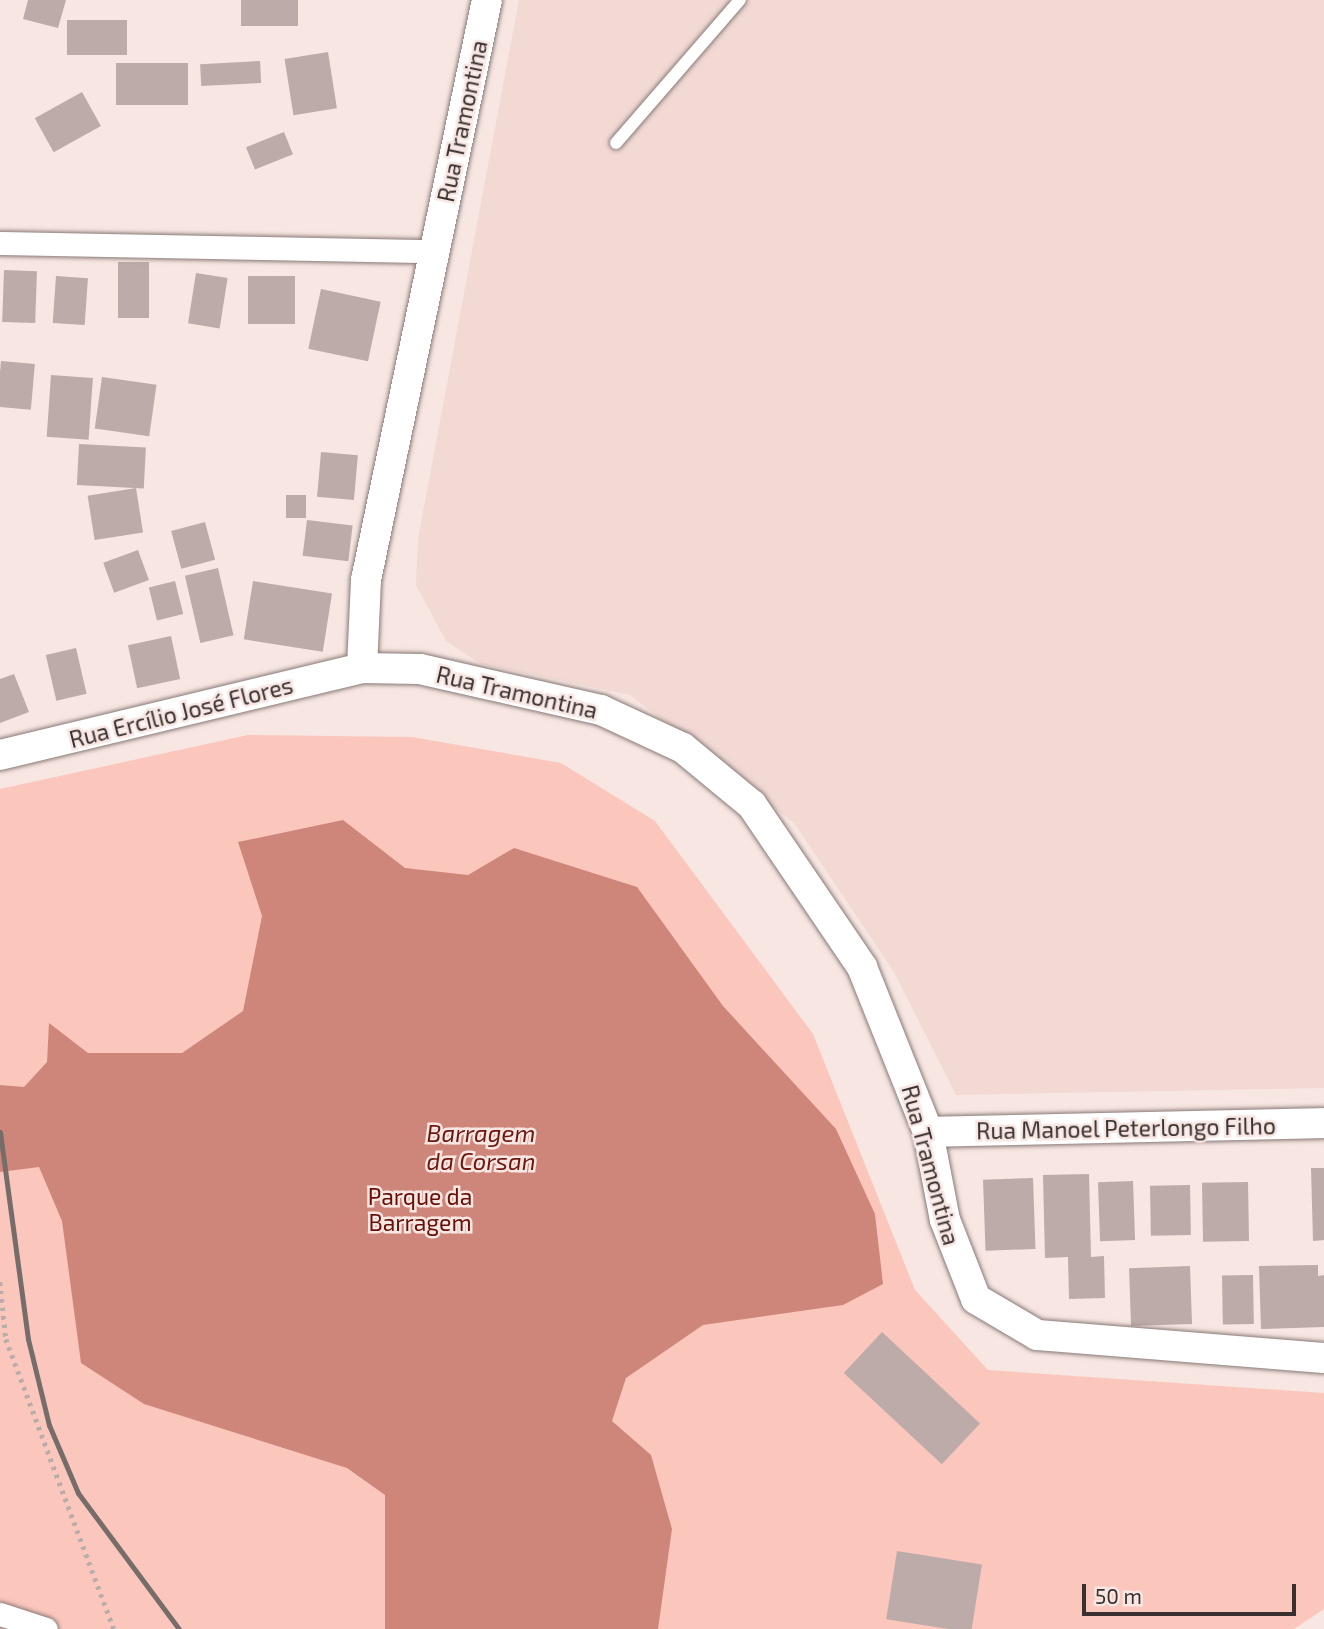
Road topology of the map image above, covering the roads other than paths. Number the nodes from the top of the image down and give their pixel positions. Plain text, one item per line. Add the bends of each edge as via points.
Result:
1 (487, 0) edge
2 (740, 0) edge
3 (616, 143) dead end
4 (0, 243) edge
5 (435, 251) junction
6 (362, 668) junction
7 (0, 755) edge
8 (1324, 1123) edge
9 (928, 1132) junction
10 (1324, 1358) edge
11 (0, 1614) edge
12 (46, 1629) edge

1 - 5 street, Rua Tramontina
2 - 3 lane
4 - 5 street
5 - 6 street, Rua Tramontina via 366,580
6 - 7 street, Rua Ercílio José Flores
6 - 9 street, Rua Tramontina via 420,669 601,710 683,748 742,796 862,967
8 - 9 street, Rua Manoel Peterlongo Filho
9 - 10 street, Rua Tramontina via 959,1268 976,1300 1006,1321 1071,1340
11 - 12 street

